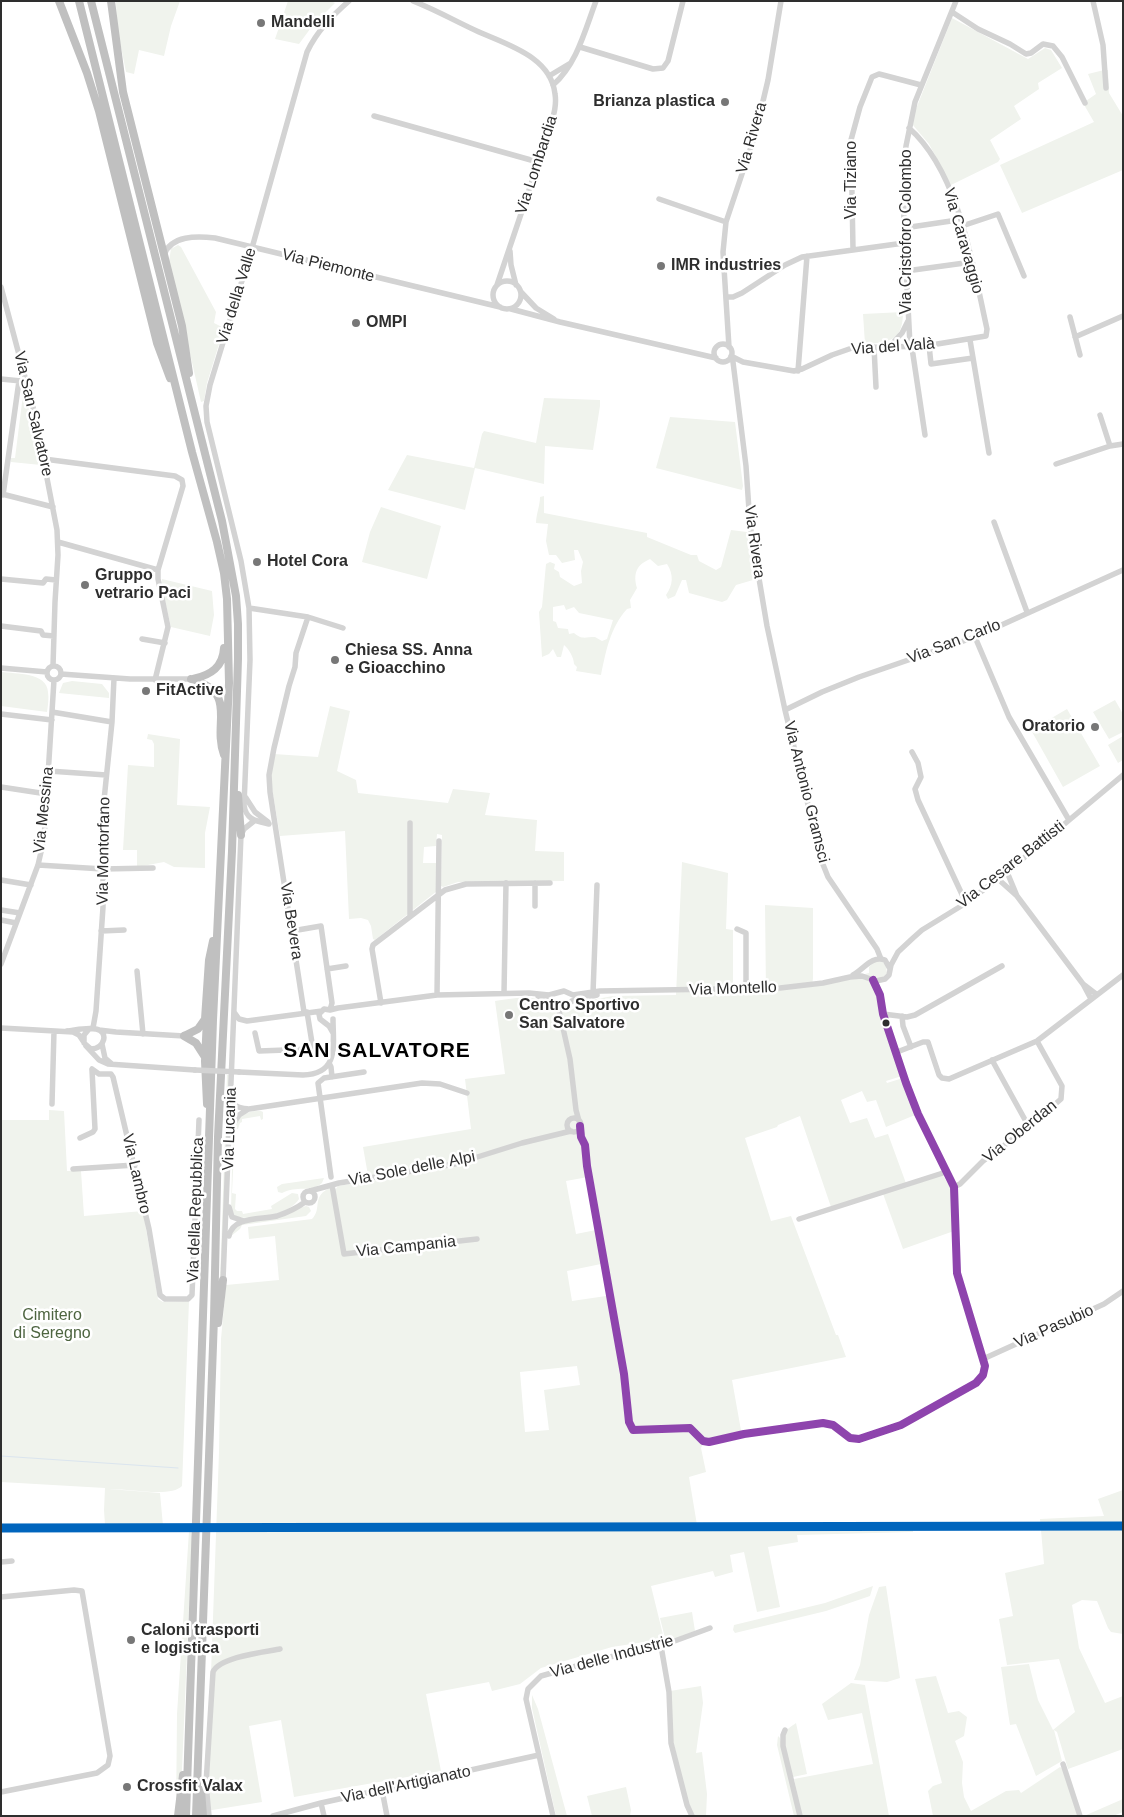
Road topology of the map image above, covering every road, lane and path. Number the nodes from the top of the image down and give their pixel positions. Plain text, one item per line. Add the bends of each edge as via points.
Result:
1 (59, 1) edge
2 (80, 1) edge
3 (91, 1) edge
4 (111, 1) edge
5 (349, 1) edge
6 (413, 1) edge
7 (596, 1) edge
8 (683, 1) edge
9 (781, 1) edge
10 (956, 1) edge
11 (1092, 1) edge
12 (952, 12) junction
13 (580, 47) junction
14 (571, 62) junction
15 (549, 76) junction
16 (553, 85) junction
17 (921, 85) junction
18 (1106, 88) dead end
19 (1085, 103) dead end
20 (374, 116) dead end
21 (909, 128) junction
22 (538, 162) junction
23 (659, 199) dead end
24 (950, 221) dead end
25 (726, 222) junction
26 (962, 226) junction
27 (904, 228) junction
28 (160, 236) junction
29 (175, 242) junction
30 (904, 244) junction
31 (252, 248) junction
32 (853, 249) junction
33 (164, 255) junction
34 (807, 256) junction
35 (972, 262) junction
36 (507, 265) junction
37 (906, 271) junction
38 (1024, 276) dead end
39 (516, 284) junction
40 (497, 285) junction
41 (1, 287) edge
42 (521, 292) junction
43 (2, 294) edge
44 (493, 294) junction
45 (726, 297) junction
46 (482, 303) junction
47 (500, 307) junction
48 (511, 309) junction
49 (1123, 316) edge
50 (1070, 317) dead end
51 (909, 319) junction
52 (560, 322) junction
53 (728, 333) junction
54 (986, 335) joint
55 (1074, 337) junction
56 (970, 340) junction
57 (910, 345) junction
58 (929, 345) junction
59 (718, 346) junction
60 (890, 346) junction
61 (730, 347) junction
62 (874, 347) junction
63 (700, 354) junction
64 (1080, 355) dead end
65 (731, 357) junction
66 (716, 358) junction
67 (973, 358) junction
68 (723, 362) junction
69 (743, 362) junction
70 (733, 370) junction
71 (798, 371) junction
72 (1, 379) edge
73 (26, 380) junction
74 (19, 381) junction
75 (876, 386) dead end
76 (193, 405) junction
77 (182, 411) junction
78 (1100, 415) dead end
79 (925, 435) dead end
80 (1123, 444) edge
81 (1110, 446) junction
82 (990, 453) dead end
83 (44, 459) junction
84 (1056, 464) dead end
85 (2, 494) edge
86 (53, 507) junction
87 (994, 522) dead end
88 (58, 542) junction
89 (158, 570) junction
90 (1123, 570) edge
91 (1, 578) edge
92 (56, 580) junction
93 (249, 608) junction
94 (1028, 612) junction
95 (308, 617) junction
96 (228, 622) junction
97 (1, 626) edge
98 (343, 628) dead end
99 (54, 636) junction
100 (975, 637) junction
101 (142, 639) dead end
102 (165, 644) junction
103 (54, 666) junction
104 (1, 668) edge
105 (47, 672) junction
106 (61, 674) junction
107 (114, 678) junction
108 (191, 679) junction
109 (54, 680) junction
110 (155, 680) junction
111 (785, 710) junction
112 (52, 712) junction
113 (1, 714) edge
114 (52, 720) junction
115 (112, 722) junction
116 (912, 752) dead end
117 (225, 757) junction
118 (234, 762) junction
119 (49, 771) junction
120 (106, 775) junction
121 (1123, 775) edge
122 (1, 787) edge
123 (47, 794) junction
124 (245, 796) junction
125 (255, 812) junction
126 (1070, 820) junction
127 (254, 821) junction
128 (410, 823) dead end
129 (270, 824) junction
130 (277, 829) junction
131 (241, 835) junction
132 (439, 841) dead end
133 (38, 865) junction
134 (153, 868) dead end
135 (104, 870) junction
136 (1007, 872) junction
137 (998, 879) junction
138 (1, 880) edge
139 (506, 883) junction
140 (535, 883) junction
141 (550, 883) dead end
142 (31, 885) junction
143 (597, 885) dead end
144 (439, 894) junction
145 (1017, 896) junction
146 (966, 903) junction
147 (535, 906) dead end
148 (1, 910) edge
149 (12, 912) junction
150 (20, 913) junction
151 (410, 916) junction
152 (4, 921) edge
153 (16, 923) junction
154 (738, 929) dead end
155 (124, 930) dead end
156 (292, 931) junction
157 (101, 932) junction
158 (217, 932) junction
159 (898, 952) junction
160 (879, 959) junction
161 (1, 964) edge
162 (868, 964) junction
163 (346, 966) dead end
164 (1002, 966) dead end
165 (327, 969) junction
166 (890, 969) junction
167 (137, 971) dead end
168 (1123, 975) edge
169 (850, 976) junction
170 (872, 979) junction
171 (882, 981) junction
172 (1083, 984) junction
173 (746, 989) junction
174 (616, 991) junction
175 (594, 992) junction
176 (504, 993) junction
177 (529, 993) junction
178 (568, 993) junction
179 (556, 994) junction
180 (1096, 994) junction
181 (438, 995) junction
182 (880, 995) junction
183 (1091, 999) junction
184 (332, 1002) junction
185 (381, 1003) junction
186 (570, 1003) junction
187 (556, 1005) junction
188 (340, 1008) junction
189 (330, 1010) junction
190 (234, 1012) junction
191 (307, 1012) junction
192 (207, 1013) junction
193 (320, 1014) junction
194 (883, 1014) junction
195 (902, 1016) junction
196 (333, 1018) junction
197 (247, 1021) junction
198 (326, 1023) junction
199 (1, 1028) edge
200 (95, 1028) junction
201 (54, 1031) junction
202 (68, 1031) junction
203 (116, 1032) junction
204 (255, 1033) dead end
205 (334, 1033) junction
206 (565, 1033) junction
207 (142, 1034) junction
208 (184, 1036) junction
209 (1037, 1041) junction
210 (103, 1042) junction
211 (85, 1043) junction
212 (911, 1047) junction
213 (897, 1052) junction
214 (205, 1057) junction
215 (992, 1060) junction
216 (232, 1062) junction
217 (114, 1064) junction
218 (329, 1064) junction
219 (364, 1072) dead end
220 (332, 1077) junction
221 (232, 1081) junction
222 (467, 1093) dead end
223 (319, 1098) junction
224 (575, 1103) junction
225 (52, 1104) dead end
226 (249, 1109) junction
227 (199, 1120) dead end
228 (568, 1122) junction
229 (580, 1123) junction
230 (211, 1125) junction
231 (1029, 1127) junction
232 (572, 1131) junction
233 (581, 1137) junction
234 (80, 1138) dead end
235 (549, 1138) junction
236 (229, 1159) junction
237 (134, 1165) junction
238 (73, 1169) dead end
239 (946, 1172) junction
240 (331, 1177) dead end
241 (332, 1185) junction
242 (954, 1187) junction
243 (310, 1191) junction
244 (315, 1199) junction
245 (304, 1200) junction
246 (798, 1219) dead end
247 (244, 1221) junction
248 (477, 1239) dead end
249 (223, 1280) junction
250 (1123, 1291) edge
251 (160, 1295) joint
252 (983, 1359) junction
253 (211, 1392) junction
254 (12, 1561) dead end
255 (1, 1562) edge
256 (1, 1597) edge
257 (712, 1628) dead end
258 (661, 1646) junction
259 (280, 1649) dead end
260 (785, 1730) dead end
261 (189, 1747) junction
262 (198, 1747) junction
263 (539, 1755) junction
264 (1063, 1764) dead end
265 (382, 1790) junction
266 (1, 1792) edge
267 (321, 1803) junction
268 (178, 1816) edge
269 (186, 1816) edge
270 (196, 1816) edge
271 (203, 1816) edge
272 (209, 1816) edge
273 (273, 1816) edge
274 (324, 1816) edge
275 (387, 1816) edge
276 (553, 1816) edge
277 (692, 1816) edge
278 (800, 1816) edge
279 (1080, 1816) edge

1 - 77 highway via 94,92 157,343
2 - 77 highway
3 - 76 highway
4 - 28 highway via 123,92
5 - 31 street, Via della Valle via 321,29 307,52
6 - 15 street via 523,51
7 - 13 street
8 - 13 street via 668,61 662,68 653,69
9 - 25 street, Via Rivera via 755,135
10 - 12 street, Via Cristoforo Colombo
11 - 18 street via 1103,45
12 - 17 street, Via Cristoforo Colombo
12 - 19 street via 1026,54 1043,44 1053,46 1068,67
13 - 14 street
14 - 15 street
14 - 16 street via 563,77
15 - 16 street
16 - 22 street, Via Lombardia via 555,108
17 - 21 street, Via Cristoforo Colombo
17 - 32 street, Via Tiziano via 879,74 872,77 851,140
20 - 22 street
21 - 26 street, Via Caravaggio via 940,168
21 - 27 street, Via Cristoforo Colombo via 903,171
22 - 36 street, Via Lombardia
23 - 25 street
24 - 27 street
25 - 45 street, Via Rivera via 723,252
26 - 35 street, Via Caravaggio
26 - 38 street via 998,214
27 - 30 street, Via Cristoforo Colombo
28 - 29 street
28 - 33 highway
29 - 31 street, Via Piemonte via 198,236
29 - 33 street
30 - 32 street
30 - 37 street, Via Cristoforo Colombo
31 - 46 street, Via Piemonte
31 - 93 street, Via della Valle via 206,406
32 - 34 street
33 - 76 highway via 186,344
34 - 45 street via 790,262 742,293
34 - 71 street
35 - 37 street
35 - 54 street, Via Caravaggio
36 - 39 street, Via Lombardia
36 - 40 street, Via Lombardia
37 - 51 street, Via Cristoforo Colombo
39 - 40 street via 504,281
39 - 42 street
40 - 44 street
41 - 43 street, Via San Salvatore
42 - 48 street via 518,304
42 - 52 street via 536,308
43 - 73 street, Via San Salvatore
44 - 46 street
44 - 47 street via 494,302
45 - 53 street, Via Rivera
46 - 47 street, Via Piemonte
47 - 48 street
48 - 52 street
49 - 55 street
50 - 55 street
51 - 57 street
51 - 60 street, Via Cristoforo Colombo
52 - 63 street
53 - 59 street
53 - 61 street, Via Rivera
54 - 56 street, Via del Valà
55 - 64 street
56 - 58 street, Via del Valà
56 - 67 street
57 - 58 street, Via del Valà
57 - 60 street, Via del Valà
57 - 79 street
58 - 67 street via 931,364
59 - 61 street
59 - 63 street
59 - 66 street via 714,353
60 - 62 street, Via del Valà
61 - 65 street
62 - 71 street, Via del Valà via 847,349
62 - 75 street
63 - 66 street
65 - 68 street
65 - 69 street
65 - 70 street, Via Rivera
66 - 68 street
67 - 82 street
68 - 70 street
69 - 70 street
69 - 71 street
70 - 111 street, Via Rivera via 750,525
72 - 74 street
73 - 74 street
73 - 83 street, Via San Salvatore
74 - 85 street
76 - 118 highway via 222,521 236,596 238,650
77 - 96 highway via 224,572
78 - 81 street
80 - 81 street
81 - 84 street
83 - 86 street, Via San Salvatore
83 - 89 street via 175,476 182,480 183,486
85 - 86 street
86 - 88 street, Via San Salvatore
87 - 94 street
88 - 89 street
88 - 92 street
89 - 102 street via 168,627
90 - 94 street, Via San Carlo
91 - 92 street via 43,583 46,579
92 - 99 street
93 - 95 street
93 - 124 street, Via della Valle
94 - 100 street, Via San Carlo
95 - 98 street
95 - 130 street, Via Bevera via 296,653 269,775
96 - 108 highway via 224,628 223,656 219,665 213,672
96 - 117 highway
97 - 99 street
99 - 103 street
100 - 111 street, Via San Carlo via 859,677
100 - 126 street via 1009,717
101 - 102 street
102 - 110 street
103 - 105 street
103 - 106 street
104 - 105 street
105 - 109 street via 48,677
106 - 107 street
106 - 109 street
107 - 110 street
107 - 115 street, Via Montorfano
108 - 110 street
108 - 117 highway via 204,683 218,696 221,706 220,744
109 - 112 street, Via Messina
111 - 160 street, Via Antonio Gramsci via 822,862 828,877 877,949
112 - 114 street, Via Messina
112 - 115 street
113 - 114 street
114 - 119 street, Via Messina
115 - 120 street, Via Montorfano
116 - 146 street via 921,777 915,789 918,800
117 - 158 highway
118 - 131 highway
118 - 253 highway
119 - 120 street
119 - 123 street, Via Messina
120 - 135 street, Via Montorfano
121 - 126 street, Via Cesare Battisti
122 - 123 street
123 - 133 street, Via Messina via 44,839
124 - 125 street
124 - 127 street via 245,811
125 - 127 street
125 - 129 street
126 - 136 street, Via Cesare Battisti
127 - 129 street
127 - 131 street
128 - 151 street
129 - 130 street
130 - 156 street, Via Bevera
131 - 190 street, Via Lucania
132 - 144 street
133 - 135 street
133 - 142 street, Via Messina
134 - 135 street
135 - 157 street, Via Montorfano
136 - 137 street, Via Cesare Battisti
136 - 145 street
137 - 145 street
137 - 146 street, Via Cesare Battisti
138 - 142 street
139 - 140 street
139 - 144 street via 461,885
139 - 176 street
140 - 141 street
140 - 147 street
142 - 150 street, Via Messina
143 - 175 street
144 - 151 street
144 - 181 street
145 - 172 street
146 - 159 street, Via Cesare Battisti via 922,930
148 - 149 street
149 - 150 street
149 - 152 street via 11,919
150 - 153 street, Via Messina
151 - 185 street via 372,947
152 - 153 street
153 - 161 street, Via Messina
154 - 173 street via 746,933
155 - 157 street
156 - 165 street via 321,926
156 - 191 street, Via Bevera
157 - 200 street, Via Montorfano
158 - 192 highway via 210,955
158 - 230 highway
159 - 160 street, Via Cesare Battisti
159 - 166 street, Via Cesare Battisti
160 - 162 street
160 - 166 street
162 - 169 street, Via Montello
162 - 170 street via 867,972
163 - 165 street
164 - 195 street via 915,1015
165 - 184 street
166 - 171 street
167 - 207 street
168 - 180 street
169 - 170 street, Via Montello
169 - 173 street, Via Montello via 810,985
170 - 171 street
170 - 182 street
171 - 182 street
172 - 180 street
172 - 183 street
173 - 174 street, Via Montello
174 - 175 street, Via Montello
174 - 186 street, Via Montello
175 - 178 street, Via Montello
175 - 186 street, Via Montello
176 - 177 street
176 - 181 street
177 - 179 street
177 - 187 street
178 - 179 street via 561,991
178 - 186 street
179 - 187 street
180 - 183 street
181 - 185 street
182 - 194 street
183 - 209 street
184 - 188 street
184 - 189 street
185 - 188 street
186 - 187 street
186 - 206 street
187 - 206 street
188 - 189 street
188 - 196 street
189 - 193 street
189 - 196 street
190 - 197 street via 239,1019
190 - 216 street, Via Lucania
191 - 193 street
191 - 197 street
191 - 204 street, Via Bevera via 313,1049 259,1051
192 - 208 highway via 198,1029
192 - 214 highway
193 - 198 street via 321,1021
194 - 195 street
194 - 213 street
195 - 212 street
196 - 198 street
196 - 205 street
197 - 216 street via 238,1028
198 - 205 street
199 - 201 street
200 - 202 street
200 - 203 street
200 - 210 street via 103,1034
200 - 211 street via 85,1033
201 - 202 street
201 - 225 street
202 - 211 street via 76,1033
203 - 207 street
203 - 210 street
205 - 218 street via 334,1052
206 - 224 street
207 - 208 street
208 - 214 highway via 200,1047
209 - 215 street
209 - 231 street, Via Oberdan via 1062,1086 1062,1095
210 - 211 street via 95,1049
210 - 217 street via 105,1058
211 - 217 street via 99,1060
212 - 213 street
212 - 215 street via 928,1042 939,1075 945,1079
213 - 239 street via 918,1114
214 - 230 highway
215 - 231 street
216 - 221 street, Via Lucania
217 - 218 street, bridge via 311,1075
218 - 220 street
219 - 220 street
220 - 223 street via 319,1080
221 - 226 street via 235,1105
221 - 236 street, Via Lucania
222 - 223 street via 440,1084 422,1083
223 - 226 street
223 - 240 street
224 - 228 street
224 - 229 street
226 - 236 street via 238,1115 233,1124
227 - 251 street, Via della Repubblica via 192,1295 188,1299 165,1299
228 - 229 street via 574,1118
228 - 232 street
228 - 235 street via 562,1131
229 - 232 street via 578,1130
229 - 233 street
230 - 261 highway
231 - 242 street, Via Oberdan via 982,1161
232 - 233 street
232 - 235 street, Via Sole delle Alpi
233 - 252 street via 585,1145 624,1374 629,1422 633,1430 690,1428 703,1441 709,1442 823,1423 833,1425 850,1438 859,1439 901,1425 980,1380 985,1372
234 - 237 street, Via Lambro via 95,1129 92,1068 97,1073 111,1074
235 - 241 street, Via Sole delle Alpi via 455,1164
236 - 247 street via 230,1214
236 - 249 street, Via Lucania
237 - 238 street
237 - 251 street, Via Lambro
239 - 242 street
239 - 246 street
241 - 243 street, Via Sole delle Alpi
241 - 244 street, Via Sole delle Alpi
241 - 248 street, Via Campania via 344,1254
242 - 252 street via 958,1273
243 - 244 street
243 - 245 street, Via Sole delle Alpi via 305,1193
244 - 245 street, Via Sole delle Alpi via 312,1203
245 - 247 street, Via Sole delle Alpi via 289,1211
247 - 249 street via 230,1231
249 - 253 highway via 216,1373
250 - 252 street, Via Pasubio via 1104,1304
253 - 262 highway
254 - 255 street
256 - 266 street via 82,1592 110,1756 108,1765 97,1773
257 - 258 street, Via delle Industrie
258 - 263 street, Via delle Industrie via 541,1676 533,1683 526,1700
258 - 277 street via 669,1692 672,1743
259 - 272 street via 226,1661 213,1672 207,1771
260 - 278 street via 783,1746
261 - 268 highway via 184,1756
261 - 269 highway
262 - 270 highway
262 - 271 highway
263 - 265 street, Via dell'Artigianato
263 - 276 street, Via delle Industrie
264 - 279 street
265 - 267 street, Via dell'Artigianato
265 - 275 street
267 - 273 street, Via dell'Artigianato
267 - 274 street

